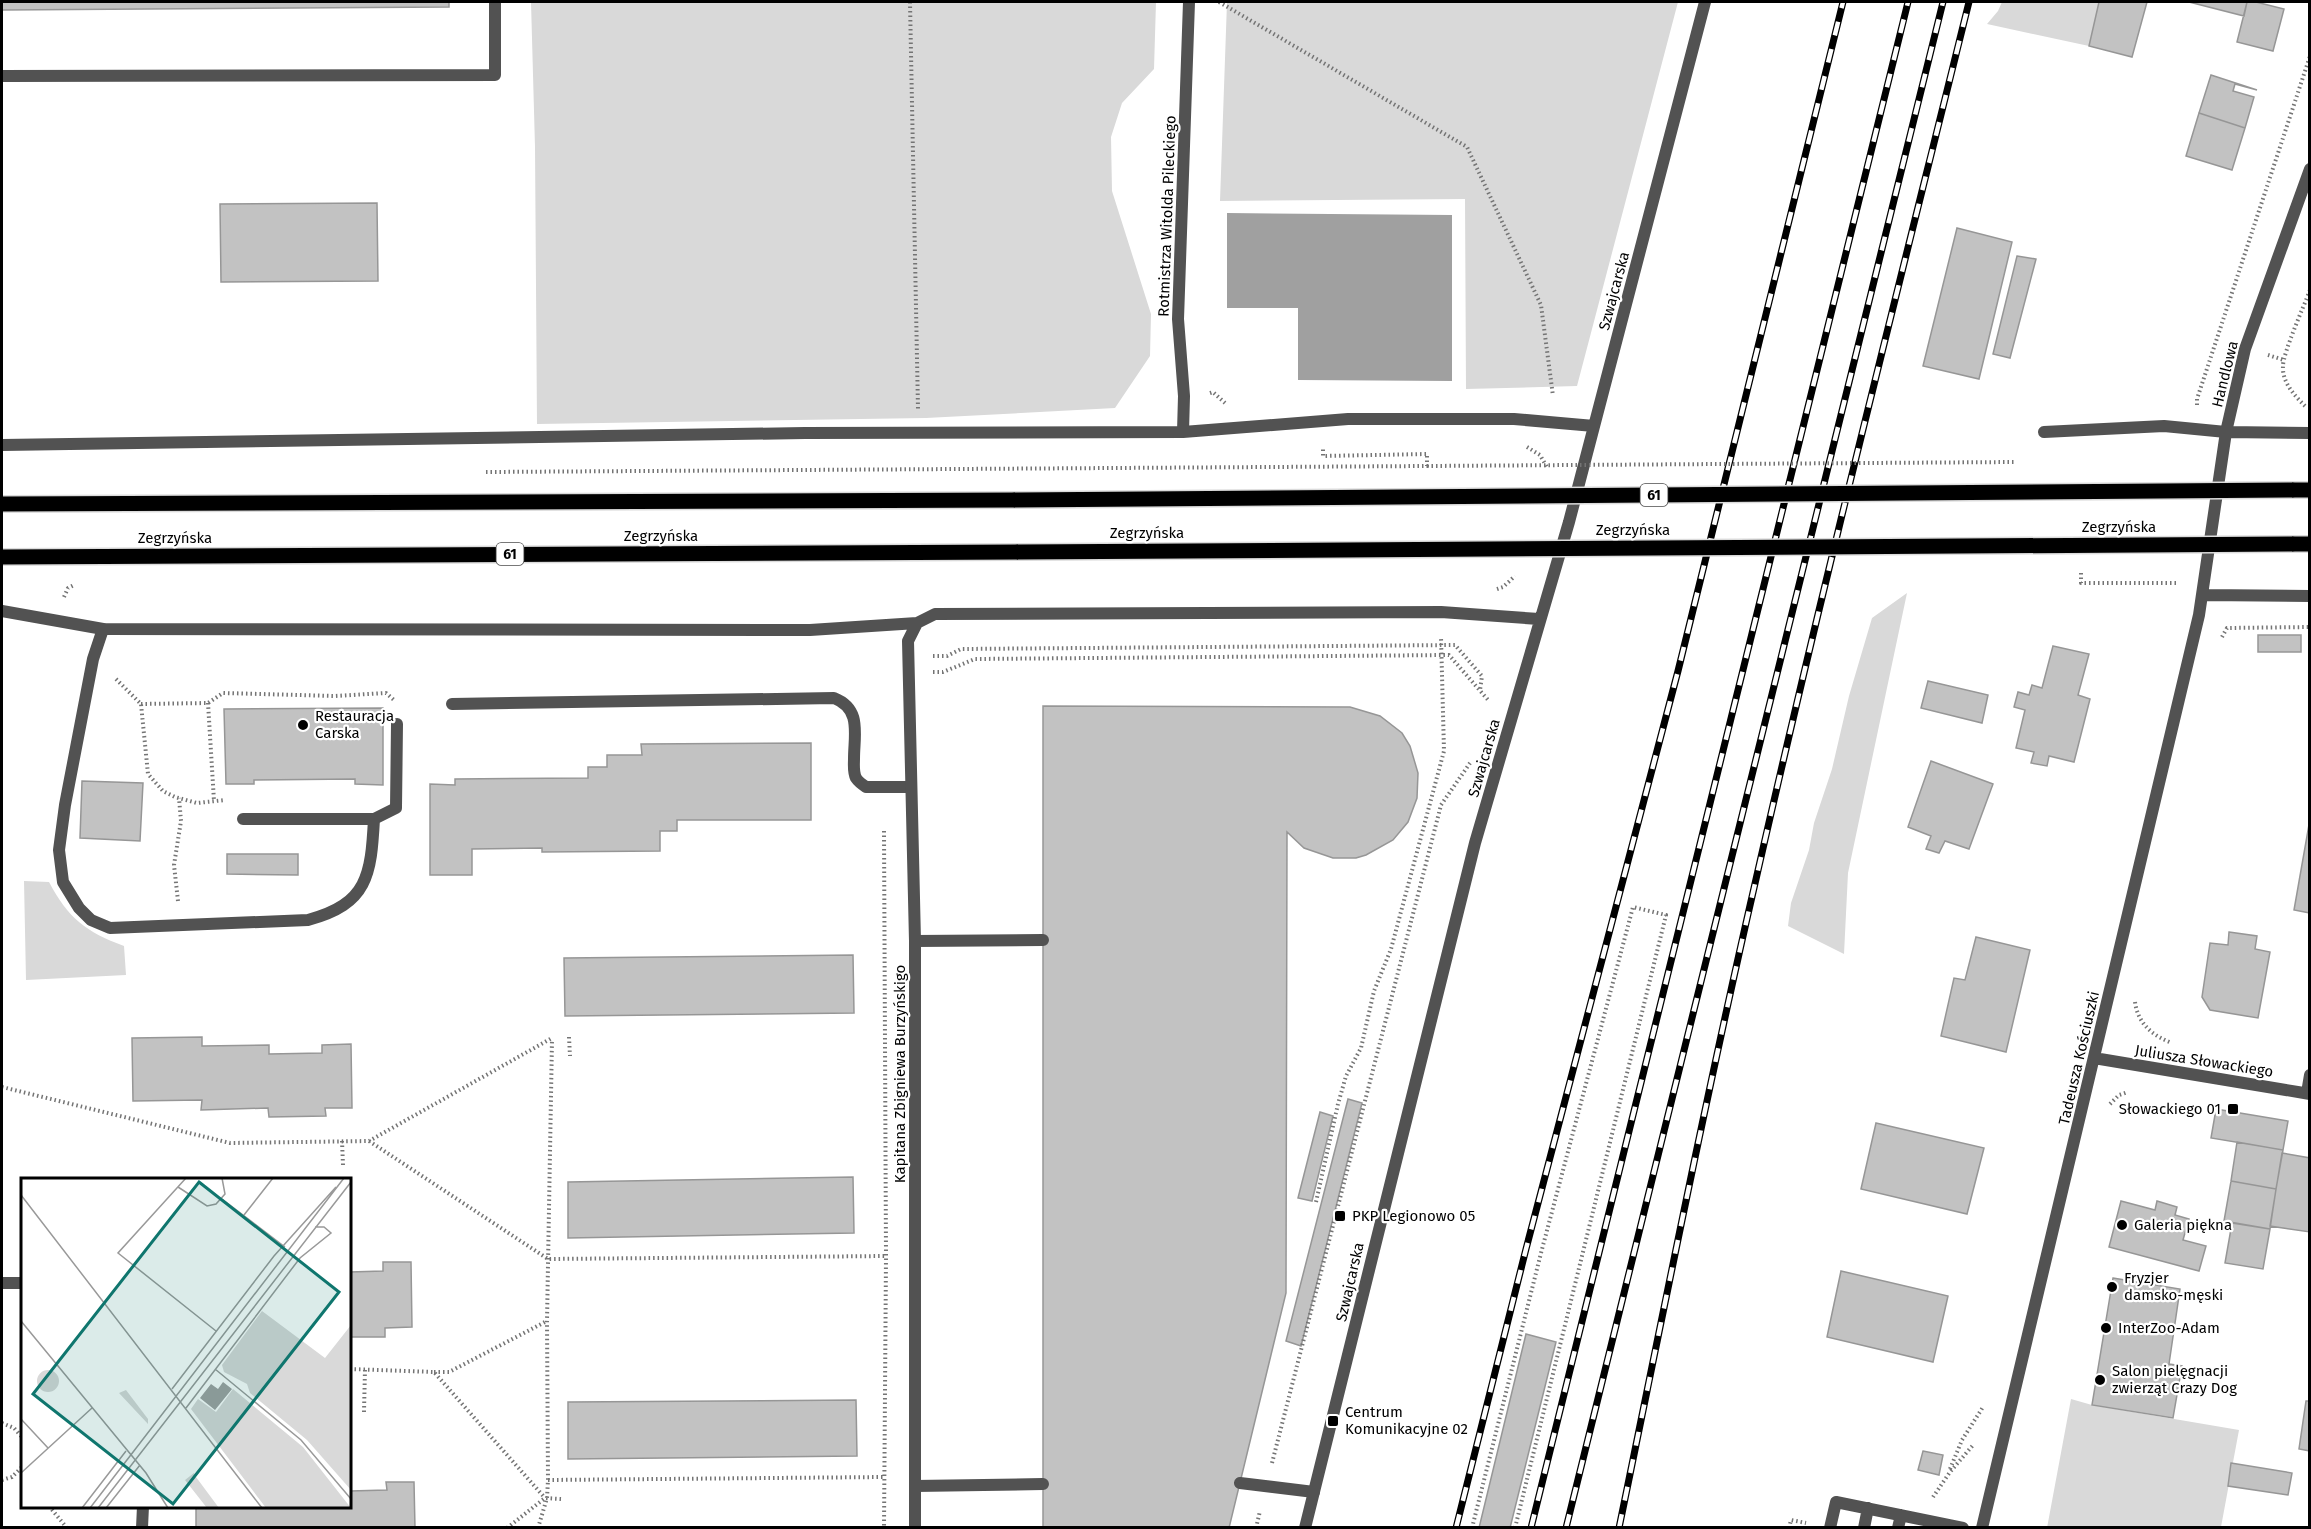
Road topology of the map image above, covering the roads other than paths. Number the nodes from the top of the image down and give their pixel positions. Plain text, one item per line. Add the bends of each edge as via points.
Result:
1 (495, 2) edge
2 (1189, 2) edge
3 (1705, 2) edge
4 (2, 76) edge
5 (2310, 169) edge
6 (1594, 426) junction
7 (1183, 432) junction
8 (2044, 432) dead end
9 (2226, 432) junction
10 (2310, 433) edge
11 (2, 445) edge
12 (2310, 490) edge
13 (2, 504) edge
14 (2310, 544) edge
15 (2, 557) edge
16 (2203, 596) junction
17 (2310, 596) edge
18 (2, 610) edge
19 (1539, 620) junction
20 (917, 623) junction
21 (103, 629) junction
22 (452, 704) dead end
23 (397, 724) road end
24 (911, 787) junction
25 (243, 819) road end
26 (374, 819) junction
27 (1043, 940) dead end
28 (915, 941) junction
29 (2094, 1058) junction
30 (2310, 1075) edge
31 (2308, 1094) edge
32 (2, 1283) edge
33 (21, 1283) edge
34 (1240, 1483) dead end
35 (1043, 1484) dead end
36 (915, 1486) junction
37 (1314, 1492) junction
38 (143, 1508) edge
39 (1868, 1508) junction
40 (1901, 1515) junction
41 (142, 1527) edge
42 (915, 1527) edge
43 (1305, 1527) edge
44 (1830, 1527) edge
45 (1864, 1527) edge
46 (1898, 1527) edge
47 (1963, 1527) edge
48 (1982, 1527) edge

1 - 4 street via 495,75
2 - 7 street, Rotmistrza Witolda Pileckiego via 1178,319
3 - 6 street, Szwajcarska
5 - 9 street, Handlowa via 2245,349
6 - 7 street via 1514,419 1348,418
6 - 19 street, Szwajcarska
7 - 11 street
8 - 9 street via 2164,426
9 - 10 street
9 - 16 street, Handlowa
12 - 13 main road, 61, bridge
14 - 15 main road, Zegrzyńska / 61, bridge
16 - 17 street
16 - 29 street, Tadeusza Kościuszki
18 - 21 street
19 - 20 street via 1441,612 935,614
19 - 37 street, Szwajcarska via 1475,843
20 - 21 street via 810,630
20 - 24 street, Kapitana Zbigniewa Burzyńskigo via 908,641
21 - 26 street via 92,666 59,850 63,882 91,920 110,928 308,920 330,914 349,902 365,882 372,860
22 - 24 street via 834,698 844,702 855,720 856,778 866,787
23 - 26 street via 396,808
24 - 28 street, Kapitana Zbigniewa Burzyńskigo
25 - 26 street
27 - 28 street
28 - 36 street, Kapitana Zbigniewa Burzyńskigo
29 - 31 street, Juliusza Słowackiego
29 - 48 street, Tadeusza Kościuszki
30 - 31 street
32 - 33 street
34 - 37 street
35 - 36 street
36 - 42 street, Kapitana Zbigniewa Burzyńskigo
37 - 43 street, Szwajcarska
38 - 41 street
39 - 40 street
39 - 44 street via 1836,1502
39 - 45 street
40 - 46 street
40 - 47 street

